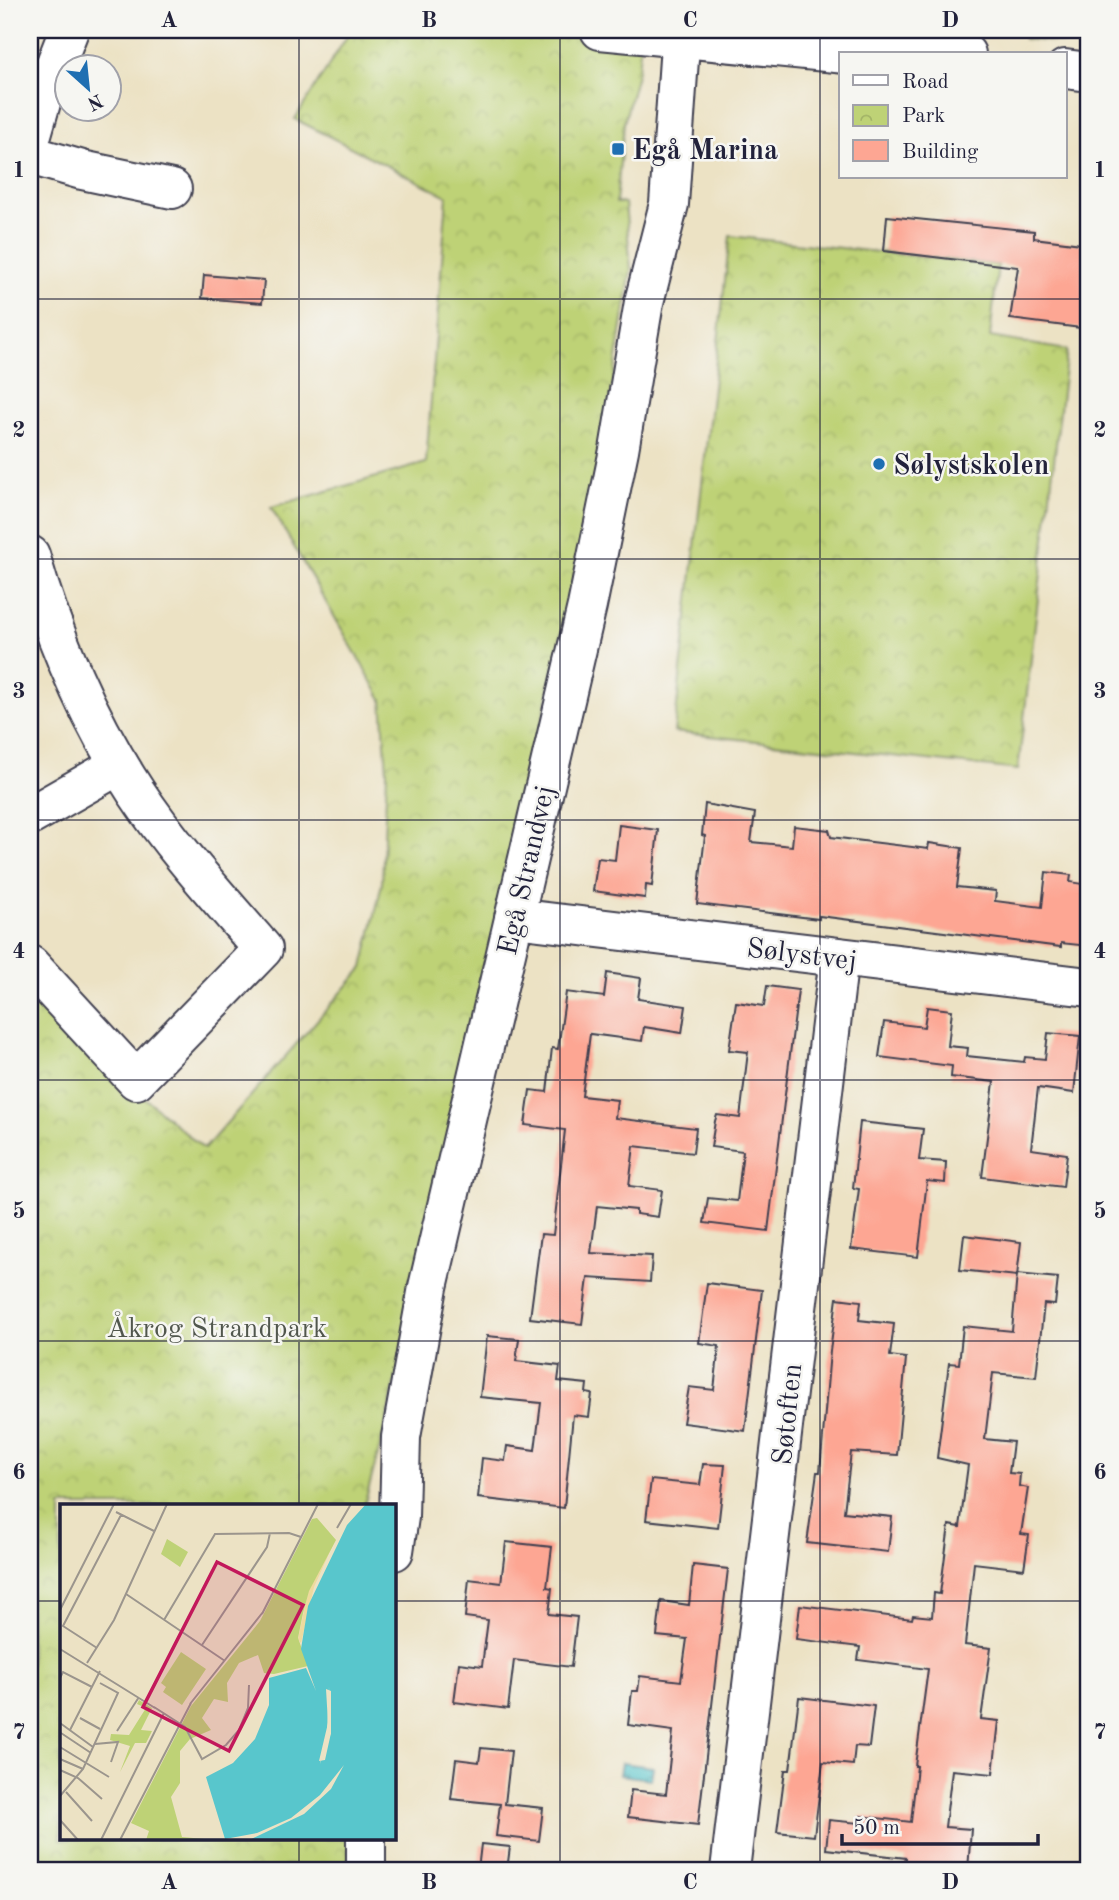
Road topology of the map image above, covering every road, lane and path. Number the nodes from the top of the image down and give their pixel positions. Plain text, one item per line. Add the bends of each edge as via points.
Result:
1 (69, 30) edge
2 (600, 30) edge
3 (795, 30) edge
4 (669, 33) edge
5 (753, 44) junction
6 (866, 44) edge
7 (946, 52) edge
8 (1066, 69) edge
9 (1089, 72) edge
10 (30, 141) edge
11 (30, 155) edge
12 (671, 159) junction
13 (173, 188) dead end
14 (643, 302) junction
15 (30, 555) edge
16 (129, 780) junction
17 (30, 816) edge
18 (514, 918) junction
19 (839, 957) junction
20 (32, 970) edge
21 (1089, 987) edge
22 (401, 1437) junction
23 (381, 1504) edge
24 (396, 1537) edge
25 (366, 1840) edge
26 (366, 1870) edge
27 (730, 1870) edge

1 - 10 street
2 - 4 street
3 - 6 street
4 - 5 street
4 - 12 street, Egå Strandvej
4 - 14 street, Egå Strandvej
5 - 6 street
5 - 12 street via 713,65 695,85 685,104
6 - 7 street
8 - 9 street
11 - 13 street
12 - 14 street, Egå Strandvej via 669,204
14 - 18 street, Egå Strandvej via 603,530
15 - 16 street via 65,659
16 - 17 street
16 - 20 street via 192,866 263,949 136,1080
18 - 19 street, Sølystvej
18 - 22 street, Egå Strandvej via 428,1287
19 - 21 street, Sølystvej
19 - 27 street, Søtoften
22 - 23 street, Egå Strandvej
22 - 24 street, Egå Strandvej
25 - 26 street

